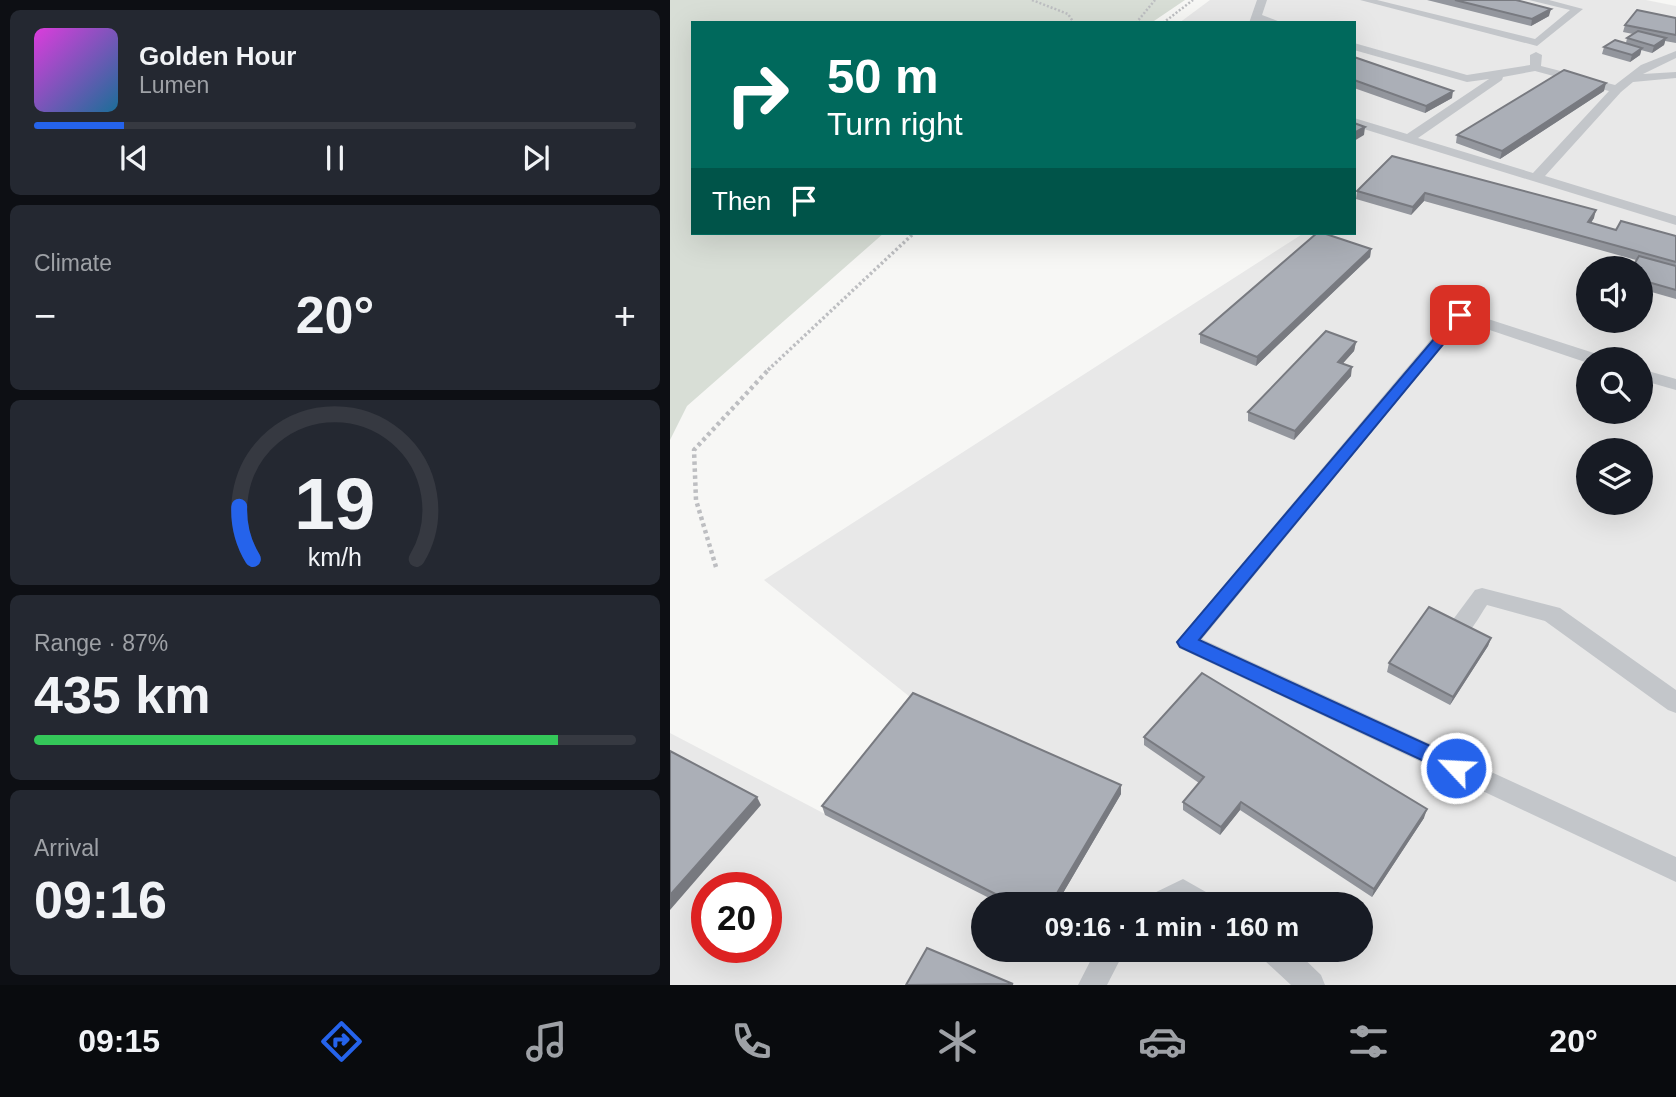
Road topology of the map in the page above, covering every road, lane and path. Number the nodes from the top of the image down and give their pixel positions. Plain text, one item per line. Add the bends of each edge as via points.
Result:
1 (1032, 0) edge
2 (1155, 0) edge
3 (1193, 0) edge
4 (1262, 0) edge
5 (1365, 0) edge
6 (1534, 0) edge
7 (1255, 19) edge
8 (1073, 21) edge
9 (1138, 21) edge
10 (1166, 21) edge
11 (1537, 43) junction
12 (1356, 47) edge
13 (1676, 54) edge
14 (1535, 68) junction
15 (1505, 73) junction
16 (1676, 75) edge
17 (1630, 79) junction
18 (1617, 89) junction
19 (1356, 123) edge
20 (1408, 139) junction
21 (1536, 178) junction
22 (1676, 221) edge
23 (912, 235) edge
24 (1576, 353) edge
25 (1653, 378) edge
26 (1676, 385) edge
27 (716, 567) dead end
28 (1457, 631) edge
29 (1676, 703) edge
30 (1676, 870) edge
31 (1104, 962) edge
32 (1287, 962) edge
33 (1092, 985) edge
34 (1311, 985) edge

1 - 8 path via 1068,14
2 - 9 path
3 - 10 path
4 - 7 lane
5 - 11 lane
6 - 11 lane via 1578,9
11 - 14 lane
12 - 15 lane via 1467,79
13 - 17 lane
14 - 15 lane
14 - 18 lane
15 - 20 lane
16 - 17 lane
17 - 18 lane
18 - 21 lane
19 - 20 lane
20 - 21 lane
21 - 22 lane
23 - 27 path via 756,381 694,450 696,500
24 - 30 lane via 1460,315 1187,642
25 - 26 lane
28 - 29 lane via 1482,596 1552,614
31 - 33 lane
32 - 34 lane

